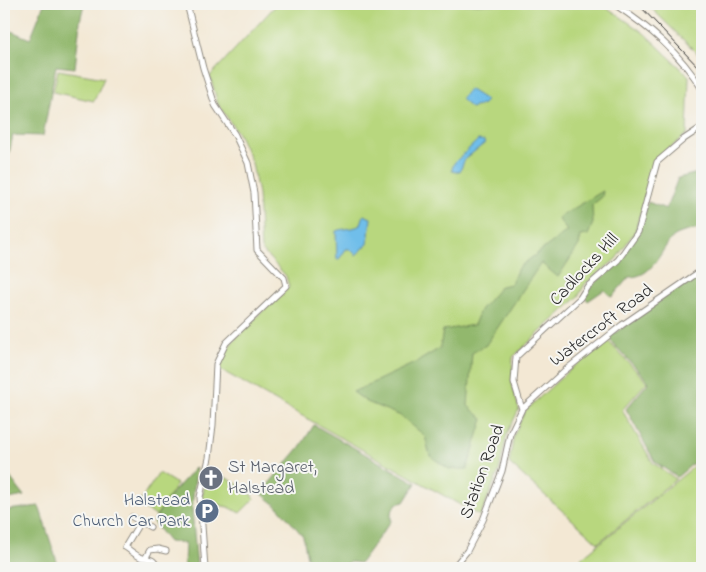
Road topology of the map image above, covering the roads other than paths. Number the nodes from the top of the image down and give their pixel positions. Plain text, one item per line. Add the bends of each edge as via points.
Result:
1 (187, 4) edge
2 (614, 4) edge
3 (702, 89) edge
4 (702, 126) edge
5 (702, 270) edge
6 (522, 410) junction
7 (132, 517) dead end
8 (140, 522) junction
9 (150, 527) dead end
10 (166, 551) dead end
11 (146, 557) junction
12 (158, 568) edge
13 (205, 568) edge
14 (453, 568) edge

1 - 13 street via 215,105 235,135 248,163 254,193 257,250 284,278 286,286 226,343 216,364 214,424 200,496
2 - 3 street via 668,45
4 - 6 street, Cadlocks Hill via 657,162 638,232 618,260 516,358 514,382
5 - 6 street, Watercroft Road via 622,325
6 - 14 street, Station Road via 510,434 502,471 482,520 467,551
7 - 8 street
8 - 9 street
8 - 11 street via 125,547 142,558
10 - 11 street via 150,550
11 - 12 street

